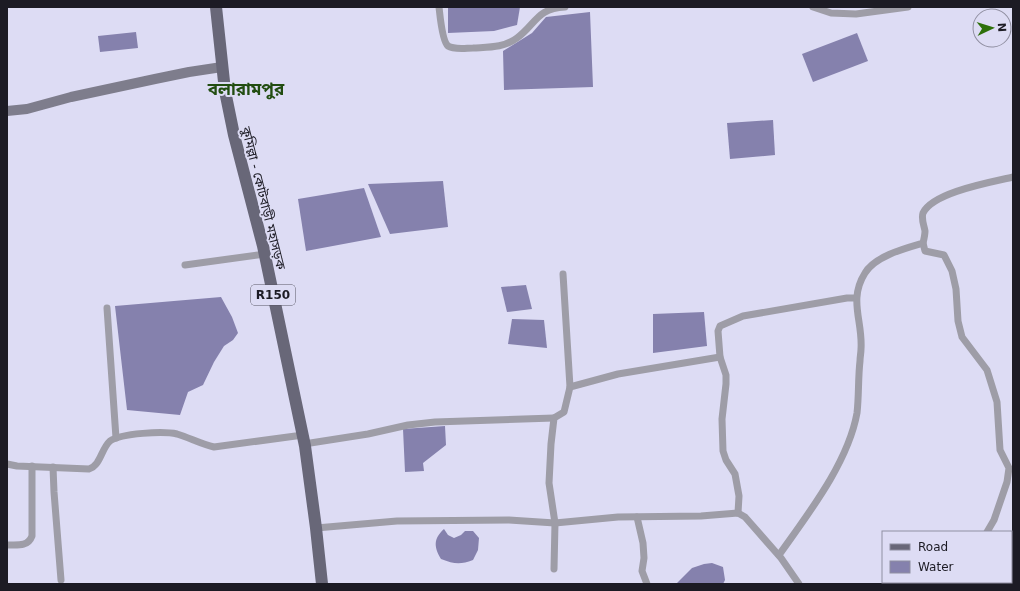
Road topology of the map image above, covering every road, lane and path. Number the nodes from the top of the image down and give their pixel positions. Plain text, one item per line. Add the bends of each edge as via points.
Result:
1 (216, 7) edge
2 (439, 7) edge
3 (565, 7) edge
4 (813, 7) edge
5 (908, 7) edge
6 (222, 68) junction
7 (7, 111) edge
8 (1013, 177) edge
9 (923, 243) junction
10 (265, 254) junction
11 (185, 265) dead end
12 (563, 274) dead end
13 (856, 298) junction
14 (107, 308) dead end
15 (720, 357) junction
16 (570, 387) junction
17 (554, 418) junction
18 (116, 438) junction
19 (303, 439) junction
20 (7, 464) edge
21 (32, 466) junction
22 (53, 467) junction
23 (738, 513) junction
24 (637, 516) junction
25 (555, 523) junction
26 (316, 528) junction
27 (988, 531) edge
28 (7, 545) edge
29 (779, 555) junction
30 (554, 569) dead end
31 (61, 580) dead end
32 (322, 584) edge
33 (647, 584) edge
34 (799, 584) edge

1 - 6 main road, কুমিল্লা - কোটবাড়ী মহাসড়ক / R150
2 - 3 street via 444,40 448,46 456,48 494,47 506,44 517,38 547,10
4 - 5 street via 831,13 856,14
6 - 7 street via 189,72 27,109
6 - 10 main road, কুমিল্লা - কোটবাড়ী মহাসড়ক / R150 via 234,135
8 - 9 street via 979,184 937,199 922,214 925,232
9 - 13 street via 889,254 865,271
9 - 27 street via 925,251 944,255 952,271 962,337 987,370 997,402 1000,450 1008,468 1007,482
10 - 11 street
10 - 19 main road, কুমিল্লা - কোটবাড়ী মহাসড়ক / R150
12 - 16 street
13 - 15 street via 743,316 725,323 718,331
13 - 29 street via 861,349 859,389 856,414 846,449 818,499
14 - 18 street
15 - 16 street via 618,374
15 - 23 street via 726,375 722,419 723,451 735,474 739,496
16 - 17 street via 564,412
17 - 19 street via 435,422 368,434
17 - 25 street via 549,483
18 - 19 street via 136,434 167,433 214,447
18 - 22 street via 103,448 93,468
19 - 26 main road, কুমিল্লা - কোটবাড়ী মহাসড়ক / R150
20 - 21 street
21 - 22 street
21 - 28 street via 32,536 25,544
22 - 31 street
23 - 24 street
23 - 29 street via 745,517
24 - 25 street
24 - 33 street via 643,544 642,571
25 - 26 street via 509,520 397,520
25 - 30 street
26 - 32 main road, কুমিল্লা - কোটবাড়ী মহাসড়ক / R150
29 - 34 street

